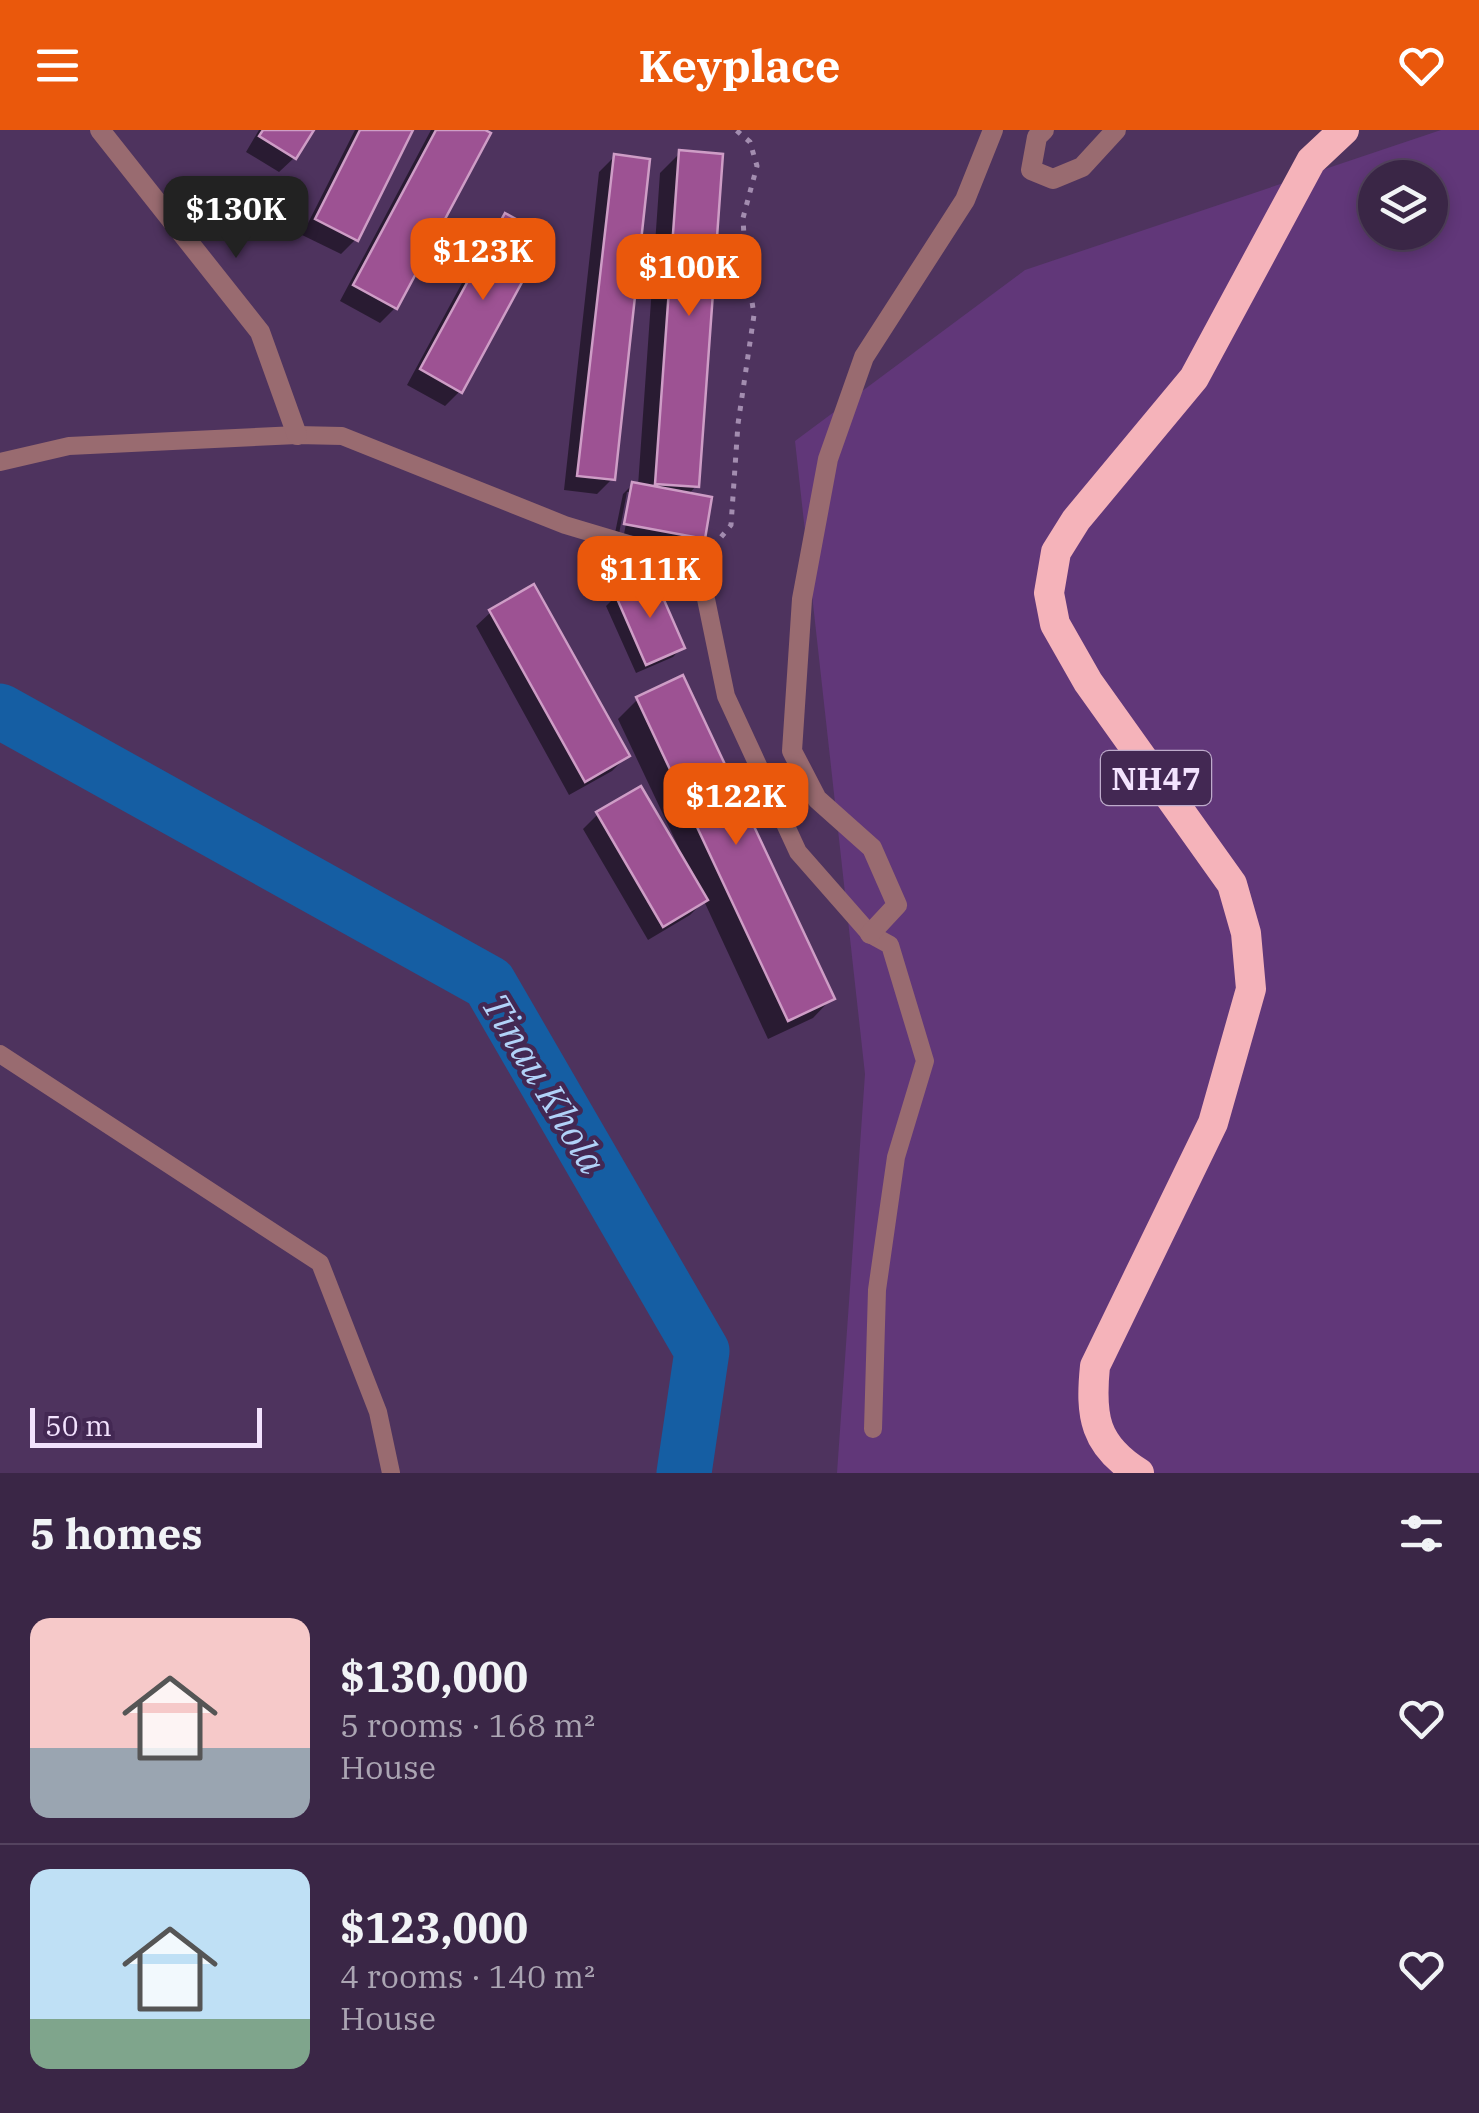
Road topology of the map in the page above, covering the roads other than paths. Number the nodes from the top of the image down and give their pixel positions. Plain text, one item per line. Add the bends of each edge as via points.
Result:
1 (100, 130) edge
2 (993, 130) edge
3 (1044, 130) edge
4 (1116, 130) edge
5 (1344, 130) edge
6 (297, 435) junction
7 (0, 462) edge
8 (870, 934) junction
9 (0, 1054) edge
10 (873, 1429) dead end
11 (391, 1473) edge
12 (1139, 1473) edge

1 - 6 street via 260,332
2 - 8 street via 965,200 864,357 828,459 802,598 792,751 818,799 872,848 890,890 896,905
3 - 4 street via 1031,170 1053,179 1082,168
5 - 12 highway, NH47 via 1310,161 1194,378 1076,520 1056,552 1049,593 1055,624 1088,682 1232,884 1246,933 1251,990 1213,1124 1095,1366 1091,1406 1103,1440
6 - 7 lane via 69,446
6 - 8 lane via 342,436 565,526 699,565 726,696 782,818 798,852
8 - 10 lane via 890,946 925,1062 896,1157 885,1233
9 - 11 lane via 320,1263 378,1412

